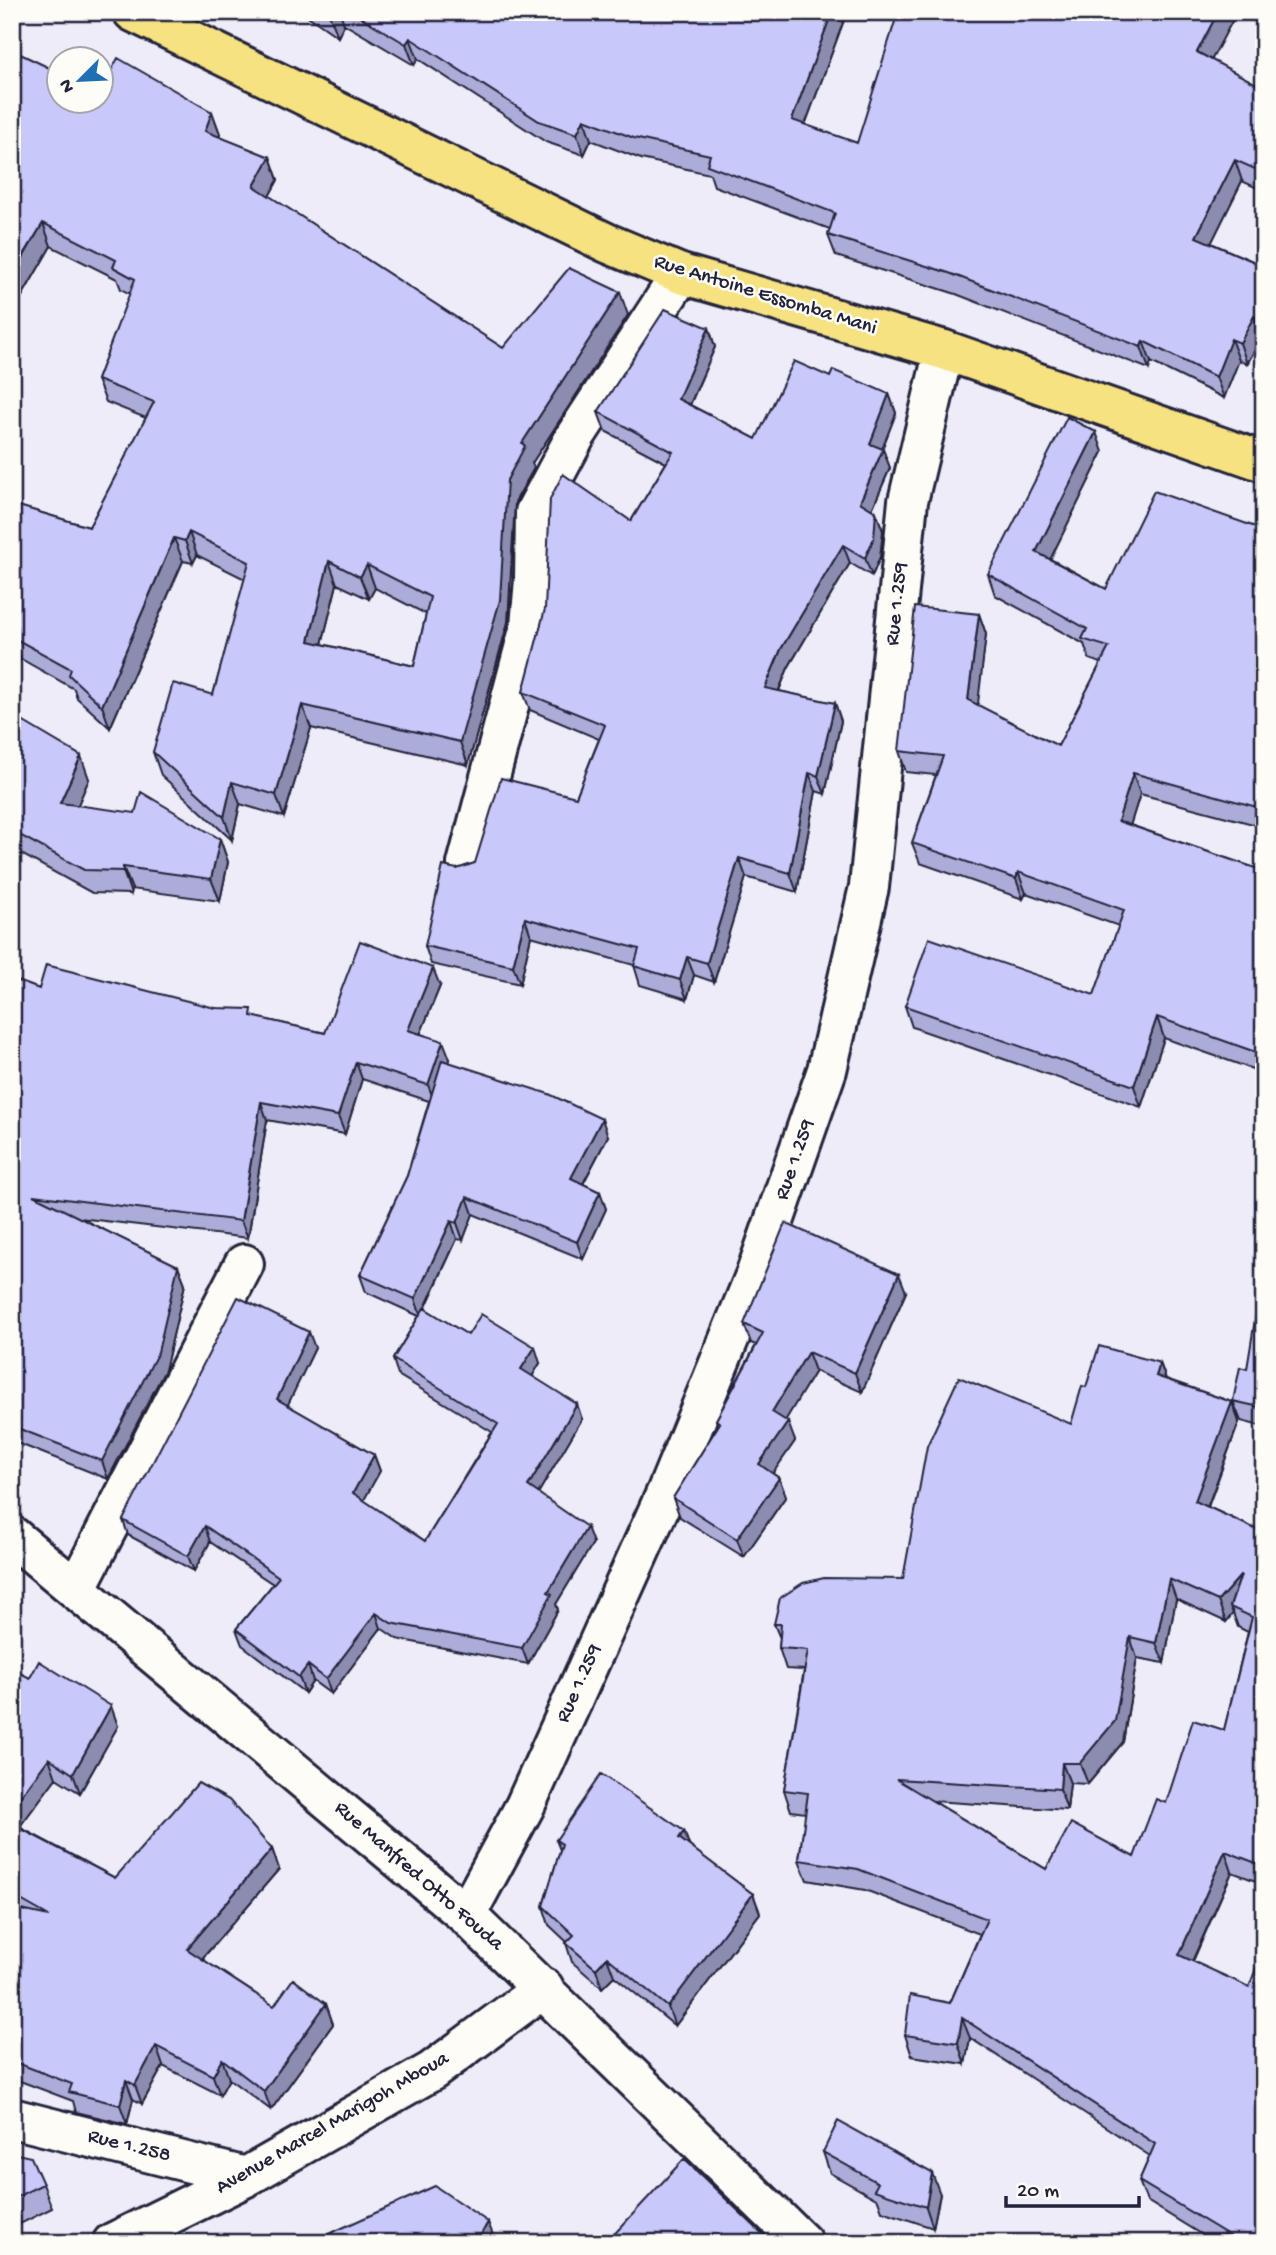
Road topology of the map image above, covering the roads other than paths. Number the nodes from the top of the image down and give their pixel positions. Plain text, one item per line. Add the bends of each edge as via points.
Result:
1 (133, 12) edge
2 (681, 274) junction
3 (944, 350) junction
4 (1264, 463) edge
5 (467, 864) edge
6 (244, 1264) dead end
7 (12, 1536) edge
8 (77, 1587) junction
9 (466, 1916) junction
10 (544, 1988) junction
11 (12, 2118) edge
12 (246, 2177) junction
13 (112, 2243) edge
14 (803, 2243) edge

1 - 2 main road, Rue Antoine Essomba Mani via 607,243
2 - 3 main road, Rue Antoine Essomba Mani
2 - 5 street via 576,435 535,512 530,626
3 - 4 main road, Rue Antoine Essomba Mani
3 - 9 street, Rue 1.259 via 908,501 869,887 827,1070 756,1273 666,1493 525,1806
6 - 8 street
7 - 8 street, Rue Manfred Otto Fouda
8 - 9 street, Rue Manfred Otto Fouda
9 - 10 street, Rue Manfred Otto Fouda
10 - 12 street, Avenue Marcel Marigoh Mboua via 432,2071
10 - 14 street, Rue Manfred Otto Fouda
11 - 12 street, Rue 1.258
12 - 13 street, Avenue Marcel Marigoh Mboua

